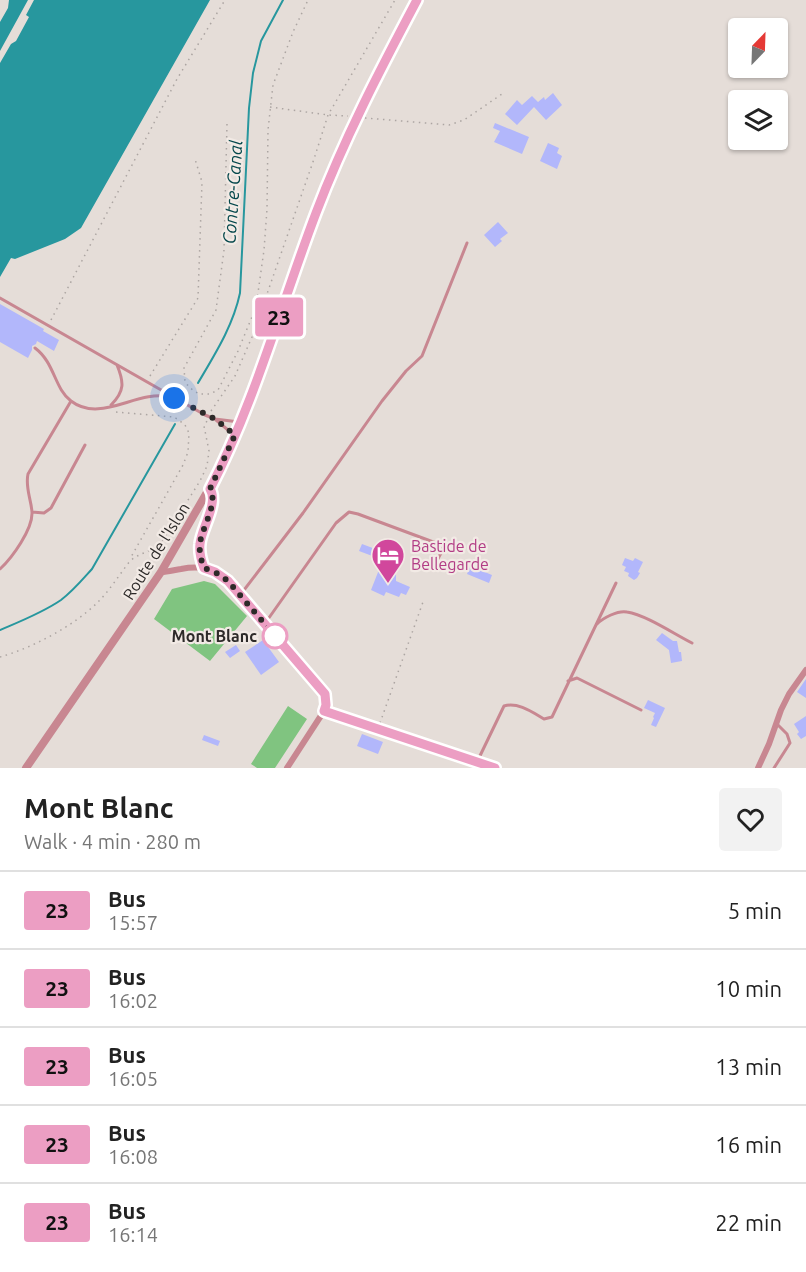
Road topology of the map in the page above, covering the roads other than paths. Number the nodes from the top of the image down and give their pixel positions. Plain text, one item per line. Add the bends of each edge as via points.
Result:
1 (417, 0) edge
2 (467, 243) dead end
3 (0, 298) edge
4 (35, 348) dead end
5 (117, 365) junction
6 (174, 398) junction
7 (71, 401) junction
8 (110, 406) junction
9 (215, 419) junction
10 (241, 422) junction
11 (235, 435) junction
12 (85, 445) dead end
13 (210, 489) junction
14 (32, 512) junction
15 (204, 568) junction
16 (0, 569) edge
17 (432, 570) dead end
18 (161, 572) junction
19 (616, 583) dead end
20 (240, 596) junction
21 (264, 623) junction
22 (596, 625) junction
23 (692, 643) dead end
24 (806, 670) edge
25 (568, 681) junction
26 (641, 710) dead end
27 (324, 711) junction
28 (776, 723) junction
29 (477, 762) junction
30 (26, 768) edge
31 (287, 768) edge
32 (495, 768) edge
33 (758, 768) edge
34 (774, 768) edge

1 - 10 street, Route de l'Islon via 337,159
2 - 20 lane via 422,356 382,400
3 - 5 lane
4 - 7 lane via 51,366
5 - 6 lane
5 - 8 lane via 122,387
6 - 8 lane via 151,396
6 - 9 lane
7 - 8 lane via 90,409
7 - 14 lane via 28,474
9 - 10 lane
9 - 11 lane
10 - 11 street, Route de l'Islon
11 - 13 street, Route de l'Islon
12 - 14 lane via 51,508 44,513
13 - 15 street via 213,502 199,547
13 - 18 street, Route de l'Islon
14 - 16 lane via 26,533
15 - 18 street
15 - 20 street via 228,581
17 - 21 lane via 441,553 436,543 349,512 336,523
18 - 30 street, Route de l'Islon
19 - 22 lane
20 - 21 street
21 - 27 street via 325,694
22 - 23 lane via 625,611
22 - 25 lane
24 - 28 street
25 - 26 lane via 578,678
25 - 29 lane via 552,717 544,718 512,704 504,706
27 - 29 street
27 - 31 street
28 - 33 street
28 - 34 lane via 790,743
29 - 32 street

